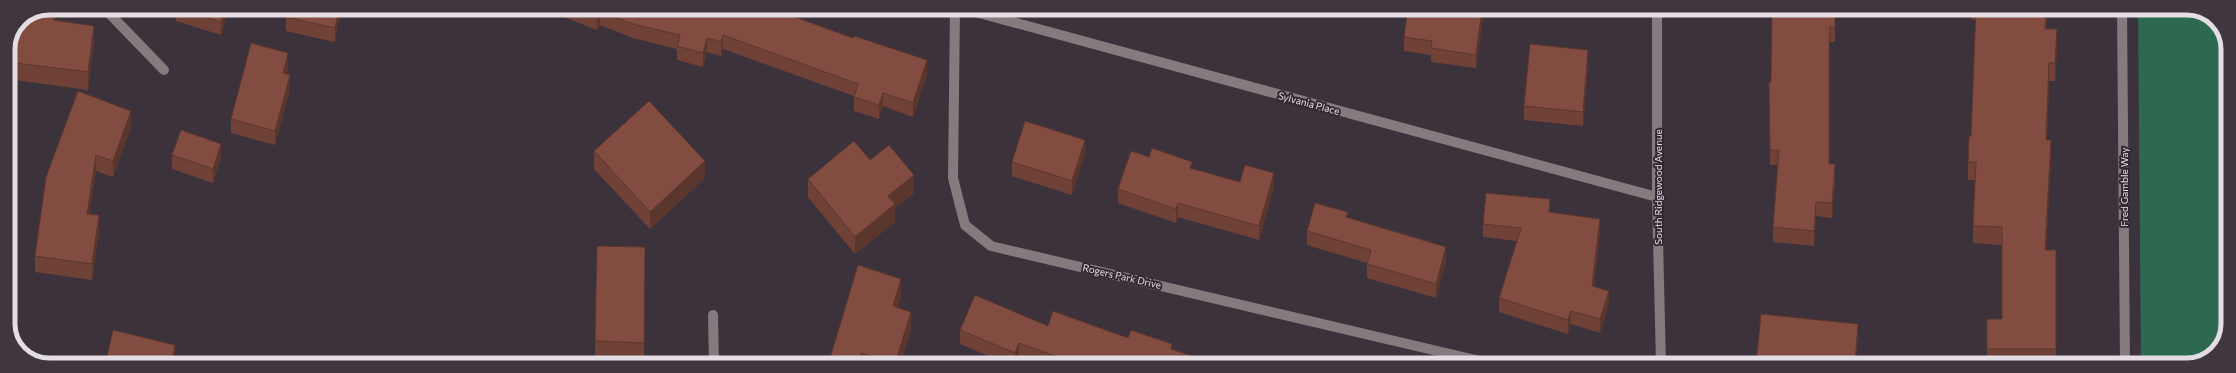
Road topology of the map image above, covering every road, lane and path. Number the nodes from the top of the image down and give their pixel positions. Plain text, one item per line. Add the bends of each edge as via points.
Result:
1 (111, 15) edge
2 (956, 15) edge
3 (986, 15) edge
4 (1657, 15) edge
5 (2122, 15) edge
6 (164, 70) dead end
7 (1657, 197) junction
8 (713, 315) dead end
9 (714, 358) edge
10 (1467, 358) edge
11 (1661, 358) edge
12 (2125, 358) edge

1 - 6 street
2 - 10 street, Rogers Park Drive via 953,178 966,225 991,246
3 - 7 street, Sylvania Place
4 - 7 street, South Ridgewood Avenue
5 - 12 street, Fred Gamble Way
7 - 11 street, South Ridgewood Avenue
8 - 9 street

